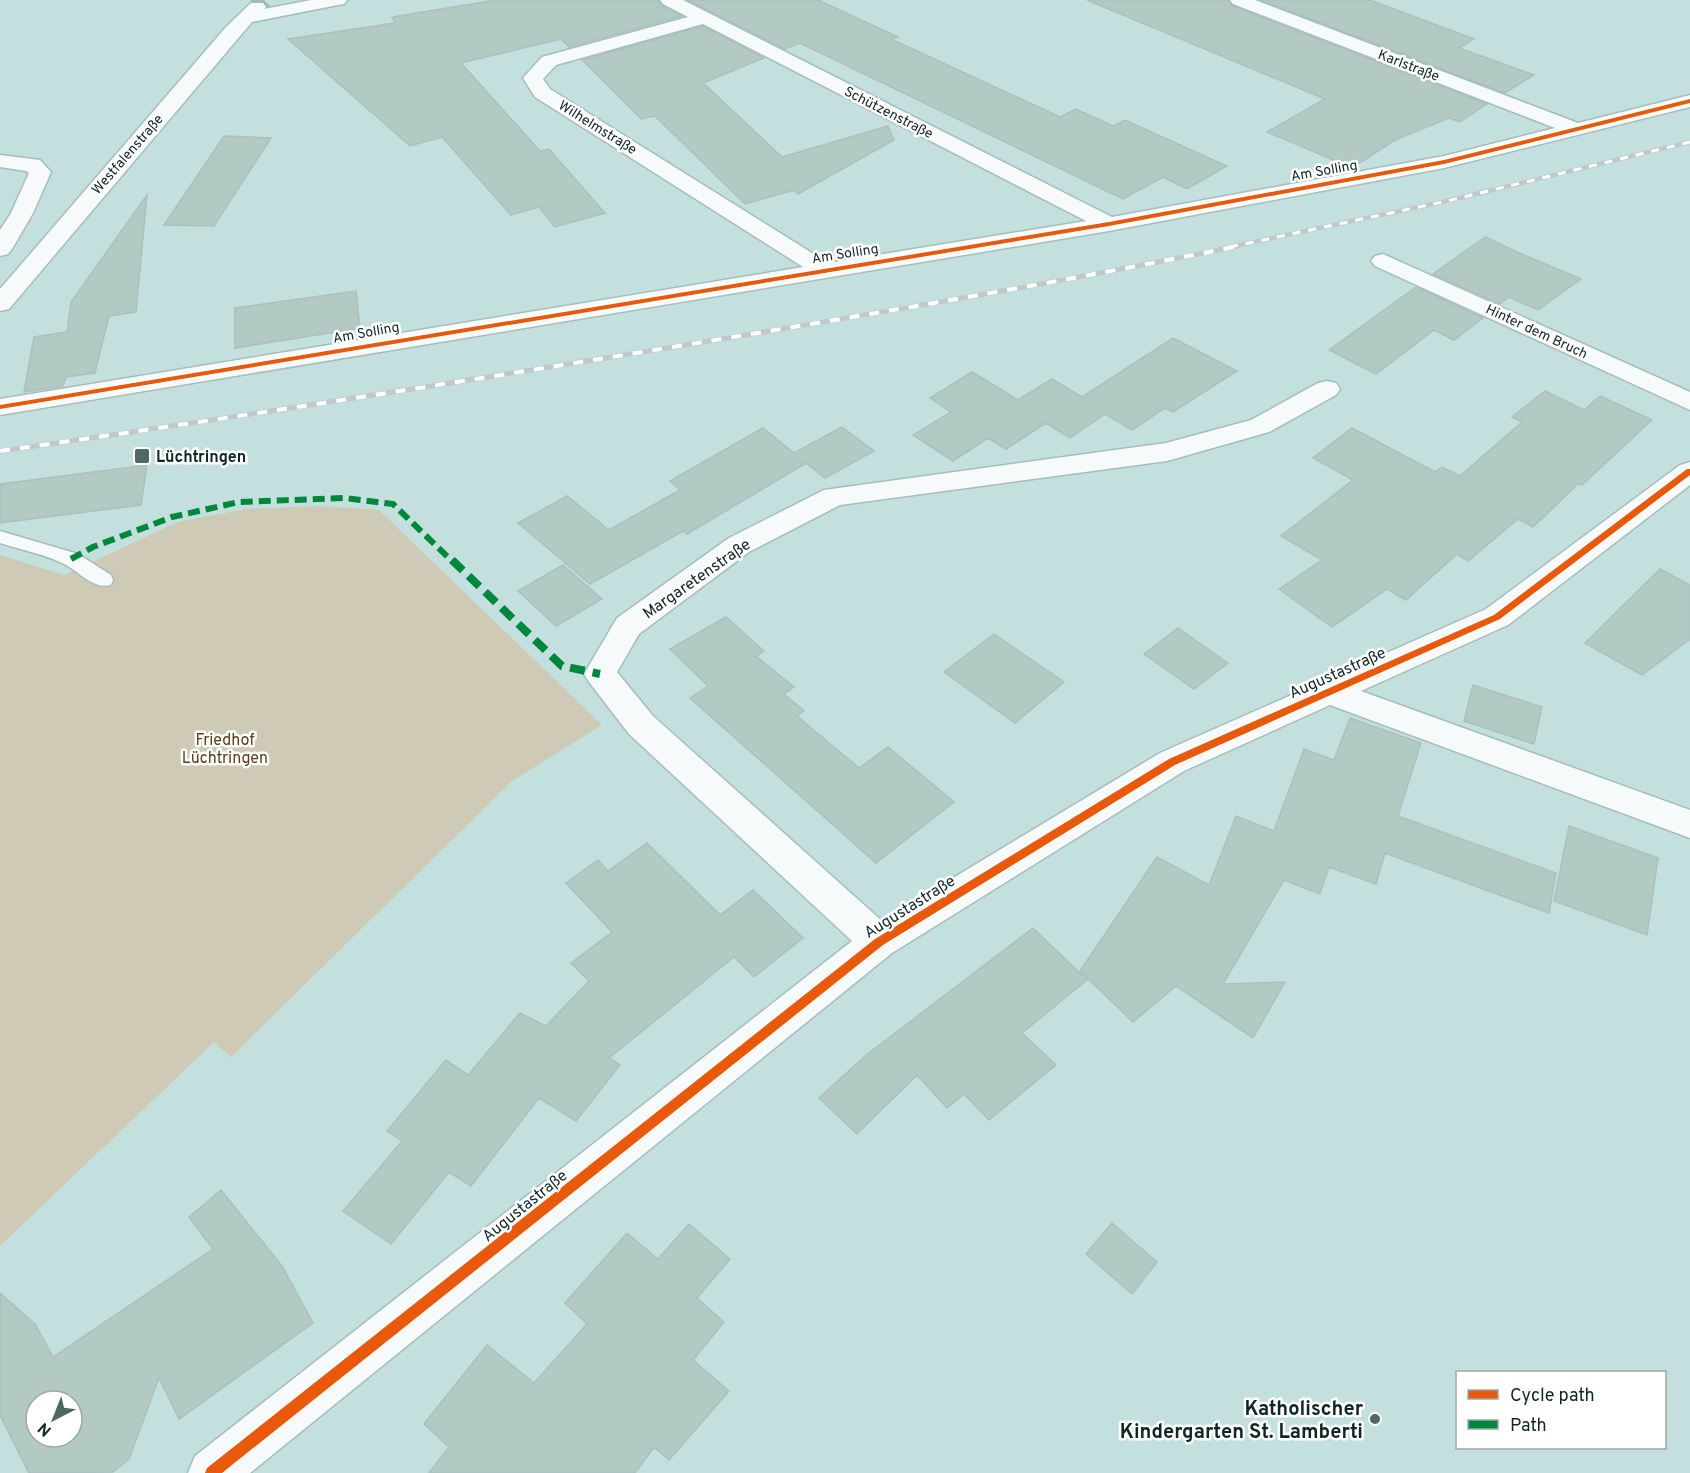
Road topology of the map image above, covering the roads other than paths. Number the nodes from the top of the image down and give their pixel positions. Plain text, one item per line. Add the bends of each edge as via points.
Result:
1 (338, 0) edge
2 (669, 0) edge
3 (1239, 0) edge
4 (705, 18) junction
5 (1690, 101) edge
6 (1578, 130) junction
7 (0, 161) edge
8 (1109, 224) junction
9 (0, 249) edge
10 (1383, 261) dead end
11 (823, 270) junction
12 (0, 304) edge
13 (1327, 389) dead end
14 (1690, 402) edge
15 (0, 407) edge
16 (1690, 471) edge
17 (0, 537) edge
18 (104, 580) dead end
19 (1329, 692) junction
20 (1690, 824) edge
21 (879, 942) junction
22 (212, 1473) edge

1 - 12 street, Westfalenstraße via 263,16 252,12
2 - 4 street, Schützenstraße
3 - 6 street, Karlstraße
4 - 8 street, Schützenstraße
4 - 11 street, Wilhelmstraße via 549,61 533,78 542,93
5 - 6 street, Am Solling
6 - 8 street, Am Solling via 1444,162
7 - 9 street via 32,165 40,172
8 - 11 street, Am Solling
10 - 14 street, Hinter dem Bruch
11 - 15 street, Am Solling
13 - 21 street, Margaretenstraße via 1260,426 1167,452 834,496 739,545 628,626 600,674 641,725
16 - 19 street, Augustastraße via 1497,617
17 - 18 lane via 71,559
19 - 20 street
19 - 21 street, Augustastraße via 1172,762
21 - 22 street, Augustastraße

